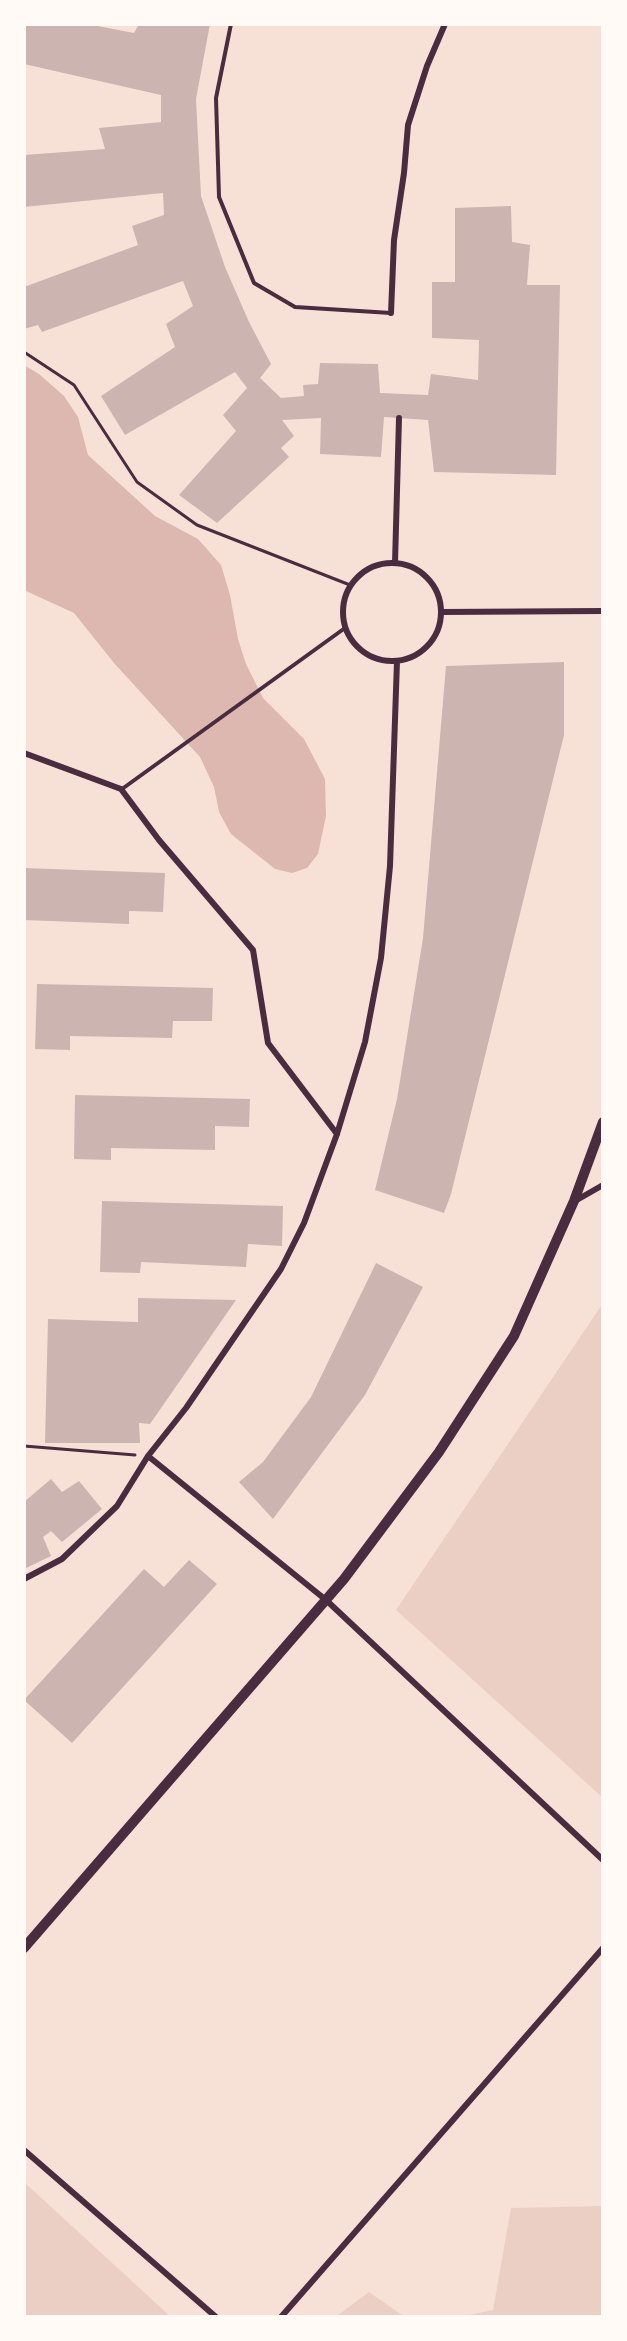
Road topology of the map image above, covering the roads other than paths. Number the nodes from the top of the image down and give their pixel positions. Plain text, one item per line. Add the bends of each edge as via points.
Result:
1 (231, 24) edge
2 (445, 24) edge
3 (391, 313) joint
4 (399, 418) dead end
5 (395, 563) junction
6 (603, 611) edge
7 (441, 612) junction
8 (345, 628) junction
9 (397, 661) junction
10 (24, 753) edge
11 (121, 789) junction
12 (603, 1122) edge
13 (337, 1134) junction
14 (603, 1185) edge
15 (574, 1201) junction
16 (148, 1456) junction
17 (24, 1579) edge
18 (326, 1600) junction
19 (603, 1860) edge
20 (24, 1948) edge
21 (603, 1948) edge
22 (24, 2150) edge
23 (216, 2317) edge
24 (280, 2317) edge

1 - 3 lane via 216,98 219,197 254,283 295,307
2 - 3 street via 408,125 394,240
4 - 5 street
5 - 7 street via 424,573 436,590
5 - 8 street via 367,568 350,585 343,604
6 - 7 street
7 - 9 street via 432,642 414,656
8 - 9 street via 357,647 370,656
8 - 11 lane
9 - 13 street via 390,866 381,957 365,1042
10 - 11 street
11 - 13 street via 253,950 268,1043
12 - 15 street
13 - 16 street via 304,1223 281,1269 186,1408
14 - 15 street
15 - 18 street via 514,1336 439,1452
16 - 17 street via 117,1506 62,1559
16 - 18 street
18 - 19 street
18 - 20 street
21 - 24 street
22 - 23 street

